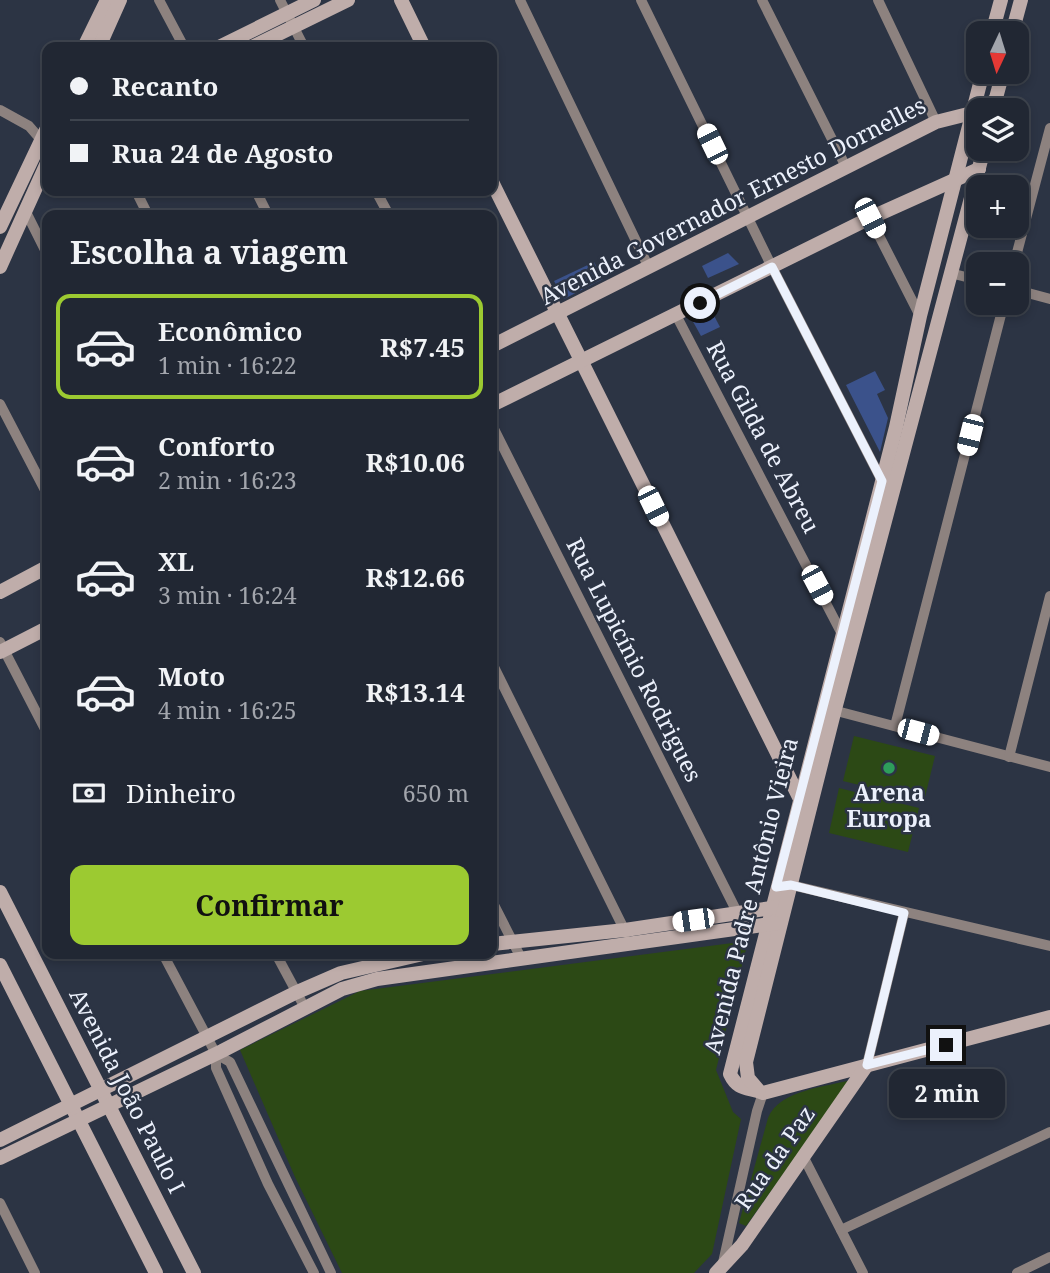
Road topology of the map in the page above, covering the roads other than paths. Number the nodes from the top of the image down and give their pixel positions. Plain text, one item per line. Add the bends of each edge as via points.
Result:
1 (107, 0) edge
2 (120, 0) edge
3 (159, 0) edge
4 (314, 0) edge
5 (348, 0) edge
6 (401, 0) edge
7 (520, 0) edge
8 (641, 0) edge
9 (762, 0) edge
10 (878, 0) edge
11 (1021, 0) edge
12 (1000, 1) edge
13 (283, 6) edge
14 (995, 21) edge
15 (1015, 21) edge
16 (294, 27) junction
17 (86, 42) edge
18 (101, 42) edge
19 (181, 42) edge
20 (227, 42) edge
21 (262, 42) edge
22 (302, 42) edge
23 (422, 42) edge
24 (0, 110) edge
25 (966, 114) edge
26 (936, 122) junction
27 (29, 126) junction
28 (1050, 128) edge
29 (42, 132) edge
30 (42, 132) edge
31 (966, 136) edge
32 (42, 142) edge
33 (981, 161) edge
34 (846, 167) junction
35 (979, 169) junction
36 (42, 174) edge
37 (955, 178) junction
38 (497, 192) edge
39 (25, 210) junction
40 (748, 216) junction
41 (870, 218) junction
42 (0, 227) edge
43 (42, 244) edge
44 (1017, 252) edge
45 (0, 267) edge
46 (772, 267) junction
47 (649, 268) junction
48 (950, 273) junction
49 (966, 277) edge
50 (1029, 293) edge
51 (1050, 299) edge
52 (558, 314) junction
53 (676, 315) junction
54 (1001, 315) edge
55 (920, 316) junction
56 (497, 344) edge
57 (580, 361) junction
58 (497, 402) edge
59 (0, 404) edge
60 (497, 435) edge
61 (882, 481) junction
62 (42, 484) edge
63 (890, 502) junction
64 (42, 571) edge
65 (0, 592) edge
66 (1050, 596) edge
67 (42, 630) edge
68 (842, 634) junction
69 (1, 648) edge
70 (850, 652) junction
71 (497, 673) edge
72 (829, 709) junction
73 (42, 724) edge
74 (895, 726) junction
75 (1009, 757) junction
76 (1050, 767) edge
77 (805, 799) junction
78 (791, 885) junction
79 (776, 887) junction
80 (0, 892) edge
81 (786, 906) junction
82 (770, 908) junction
83 (497, 911) edge
84 (904, 913) junction
85 (738, 914) junction
86 (775, 923) junction
87 (628, 936) junction
88 (512, 941) junction
89 (497, 943) edge
90 (1050, 946) edge
91 (520, 956) junction
92 (166, 959) edge
93 (278, 959) edge
94 (385, 959) edge
95 (396, 959) edge
96 (0, 965) edge
97 (405, 974) junction
98 (295, 993) junction
99 (305, 1008) junction
100 (1050, 1017) edge
101 (205, 1036) junction
102 (216, 1054) junction
103 (867, 1065) junction
104 (102, 1091) junction
105 (761, 1092) junction
106 (109, 1106) junction
107 (75, 1112) junction
108 (1050, 1132) edge
109 (0, 1140) edge
110 (803, 1156) junction
111 (0, 1158) edge
112 (0, 1203) edge
113 (841, 1230) junction
114 (1050, 1257) edge
115 (719, 1270) edge
116 (35, 1273) edge
117 (156, 1273) edge
118 (194, 1273) edge
119 (314, 1273) edge
120 (331, 1273) edge
121 (863, 1273) edge
122 (1017, 1273) edge

1 - 17 main road
2 - 18 main road
3 - 19 street
4 - 13 main road
5 - 16 main road
6 - 23 main road
7 - 47 street
8 - 40 street
9 - 34 street
10 - 26 street
11 - 15 main road
12 - 14 main road
13 - 16 street
13 - 20 main road
16 - 21 main road
16 - 22 street
24 - 27 street
25 - 26 main road, Avenida Governador Ernesto Dornelles
26 - 34 main road, Avenida Governador Ernesto Dornelles
27 - 29 street
27 - 30 street
28 - 44 street
31 - 37 main road, Avenida Padre Antônio Vieira
32 - 42 main road
33 - 35 main road, Avenida Padre Antônio Vieira
34 - 40 main road, Avenida Governador Ernesto Dornelles
35 - 37 main road
35 - 48 main road, Avenida Padre Antônio Vieira
36 - 39 main road
37 - 41 main road
37 - 55 main road, Avenida Padre Antônio Vieira
38 - 52 main road
39 - 43 street
39 - 45 main road
40 - 46 street
40 - 47 main road, Avenida Governador Ernesto Dornelles
41 - 46 main road
41 - 55 street
46 - 53 main road
46 - 61 street
47 - 52 main road, Avenida Governador Ernesto Dornelles
48 - 49 street
48 - 63 main road, Avenida Padre Antônio Vieira
50 - 51 street
52 - 56 main road, Avenida Governador Ernesto Dornelles
52 - 57 main road
53 - 57 main road
53 - 68 street, Rua Gilda de Abreu
54 - 74 street
55 - 61 main road, Avenida Padre Antônio Vieira
57 - 58 main road
57 - 77 main road
59 - 62 street
60 - 85 street, Rua Lupicínio Rodrigues
61 - 63 street
61 - 68 main road, Avenida Padre Antônio Vieira
63 - 70 main road, Avenida Padre Antônio Vieira
64 - 65 main road
66 - 75 street
67 - 69 main road
68 - 70 street, Rua Gilda de Abreu
68 - 72 main road, Avenida Padre Antônio Vieira
69 - 73 street
70 - 72 main road, Avenida Padre Antônio Vieira
71 - 87 street
72 - 74 street
72 - 77 main road, Avenida Padre Antônio Vieira
74 - 75 street
75 - 76 street
77 - 78 main road, Avenida Padre Antônio Vieira
77 - 79 main road, Avenida Padre Antônio Vieira
78 - 79 street
78 - 81 main road, Avenida Padre Antônio Vieira
78 - 84 street
79 - 82 main road, Avenida Padre Antônio Vieira
80 - 104 main road, Avenida João Paulo I
81 - 82 main road
81 - 86 main road, Avenida Padre Antônio Vieira
82 - 85 main road
82 - 86 main road, Avenida Padre Antônio Vieira
83 - 88 street
84 - 90 street
84 - 103 street
85 - 87 main road
86 - 87 main road
86 - 105 main road, Avenida Padre Antônio Vieira via 730,1074 734,1084
87 - 88 main road
87 - 91 main road
88 - 89 main road
88 - 91 street
91 - 97 main road
92 - 101 street
93 - 98 street
94 - 98 main road
95 - 97 street
96 - 107 main road
97 - 99 main road via 342,989
98 - 99 street
98 - 101 main road
99 - 102 main road
100 - 103 main road
101 - 102 street
101 - 104 main road
102 - 106 main road
102 - 119 street via 216,1068
102 - 120 street via 230,1062
103 - 105 main road
103 - 110 main road, Rua da Paz
104 - 106 main road, Avenida João Paulo I
104 - 107 main road
105 - 115 street
106 - 107 main road
106 - 118 main road, Avenida João Paulo I
107 - 109 main road
107 - 111 main road
107 - 117 main road
108 - 113 street
110 - 113 street
110 - 115 main road, Rua da Paz via 742,1245
112 - 116 street
113 - 121 street
114 - 122 street

